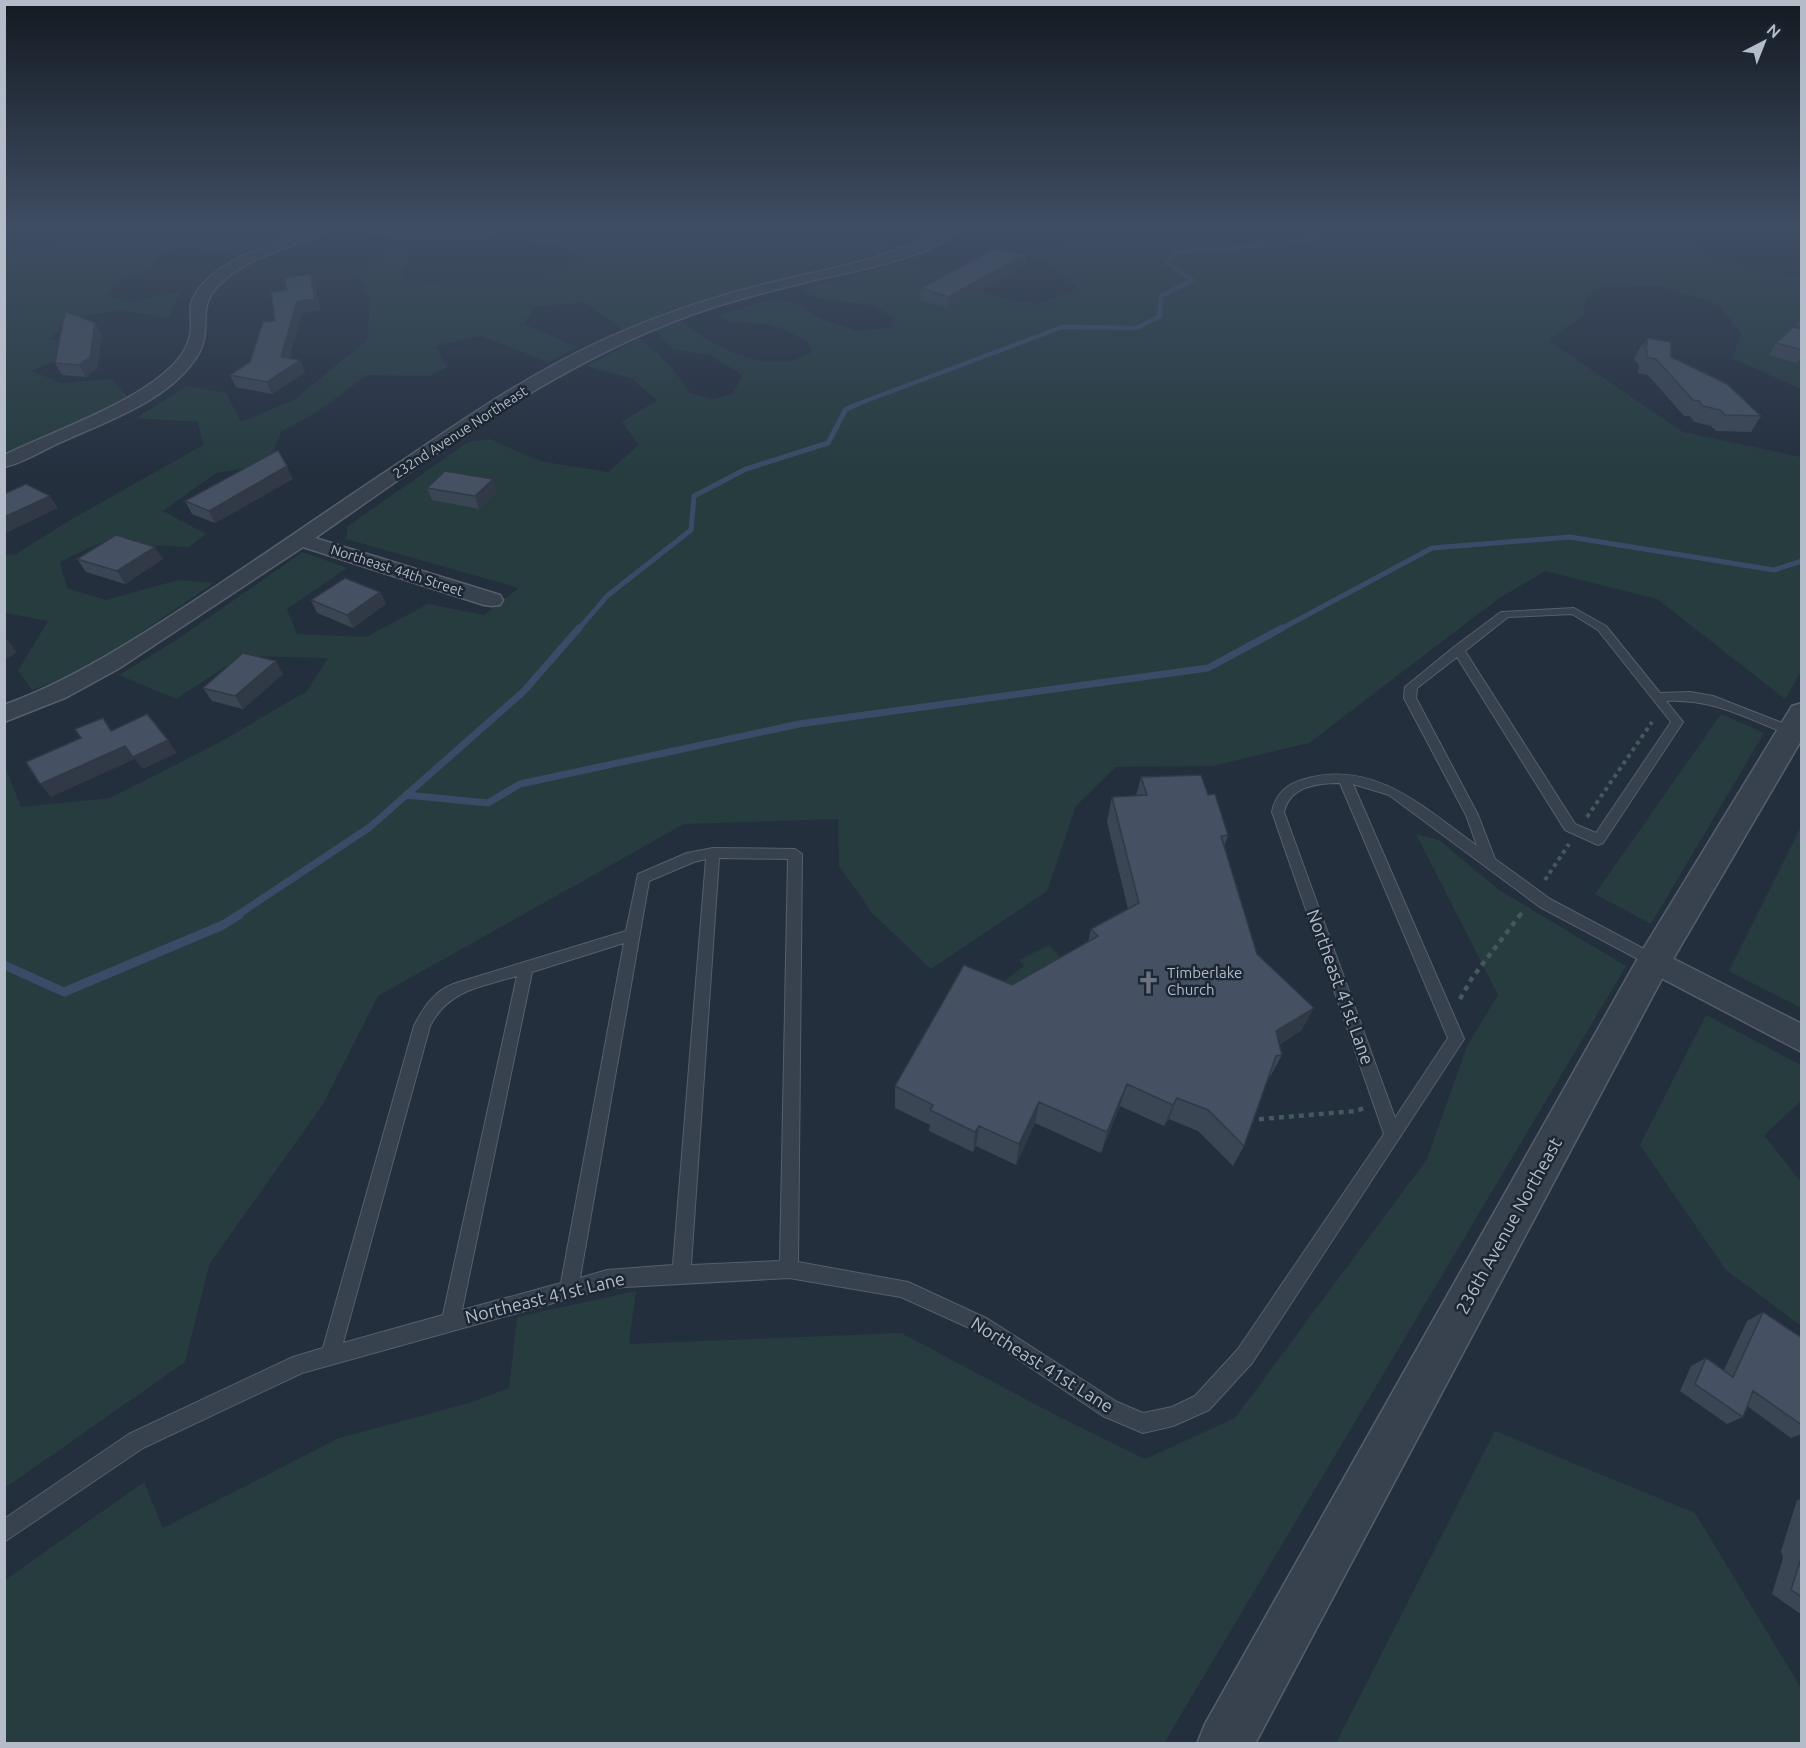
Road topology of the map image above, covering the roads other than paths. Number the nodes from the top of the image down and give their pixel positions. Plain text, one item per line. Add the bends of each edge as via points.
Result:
1 (198, 311) edge
2 (691, 311) edge
3 (4, 462) edge
4 (302, 540) junction
5 (492, 600) dead end
6 (1458, 649) junction
7 (1659, 697) junction
8 (4, 714) edge
9 (1796, 722) edge
10 (1344, 778) junction
11 (713, 853) junction
12 (1489, 862) junction
13 (633, 935) junction
14 (1654, 961) junction
15 (526, 968) junction
16 (1802, 1039) edge
17 (1393, 1135) junction
18 (789, 1269) junction
19 (681, 1274) junction
20 (569, 1289) junction
21 (451, 1321) junction
22 (331, 1354) junction
23 (4, 1532) edge
24 (1224, 1743) edge

1 - 3 street via 199,329 190,353 180,368 161,383 131,402
2 - 4 street, 232nd Avenue Northeast via 651,324 522,390
4 - 5 street, Northeast 44th Street
4 - 8 street, 232nd Avenue Northeast via 116,662 74,685
6 - 7 lane via 1505,614 1574,611 1602,628
6 - 7 lane via 1570,826 1598,840 1677,722
6 - 12 lane via 1411,687 1410,698 1472,815
7 - 9 lane via 1713,700
9 - 14 street, 236th Avenue Northeast
10 - 12 lane, Northeast 41st Lane via 1393,792
10 - 17 lane via 1456,1039
10 - 17 lane, Northeast 41st Lane via 1321,778 1295,786 1282,797 1278,813
11 - 13 lane via 692,857 643,878
11 - 18 lane via 795,854
11 - 19 lane
12 - 14 lane, Northeast 41st Lane via 1535,895
13 - 15 lane
13 - 20 lane
14 - 16 street
14 - 24 street, 236th Avenue Northeast
15 - 21 lane
15 - 22 lane via 447,993 429,1011
17 - 18 lane, Northeast 41st Lane via 1245,1356 1203,1403 1163,1419 1143,1423 1110,1409 982,1324 902,1288
18 - 19 lane, Northeast 41st Lane
19 - 20 lane, Northeast 41st Lane via 617,1278
20 - 21 lane, Northeast 41st Lane
21 - 22 lane, Northeast 41st Lane
22 - 23 lane, Northeast 41st Lane via 300,1364 136,1441

